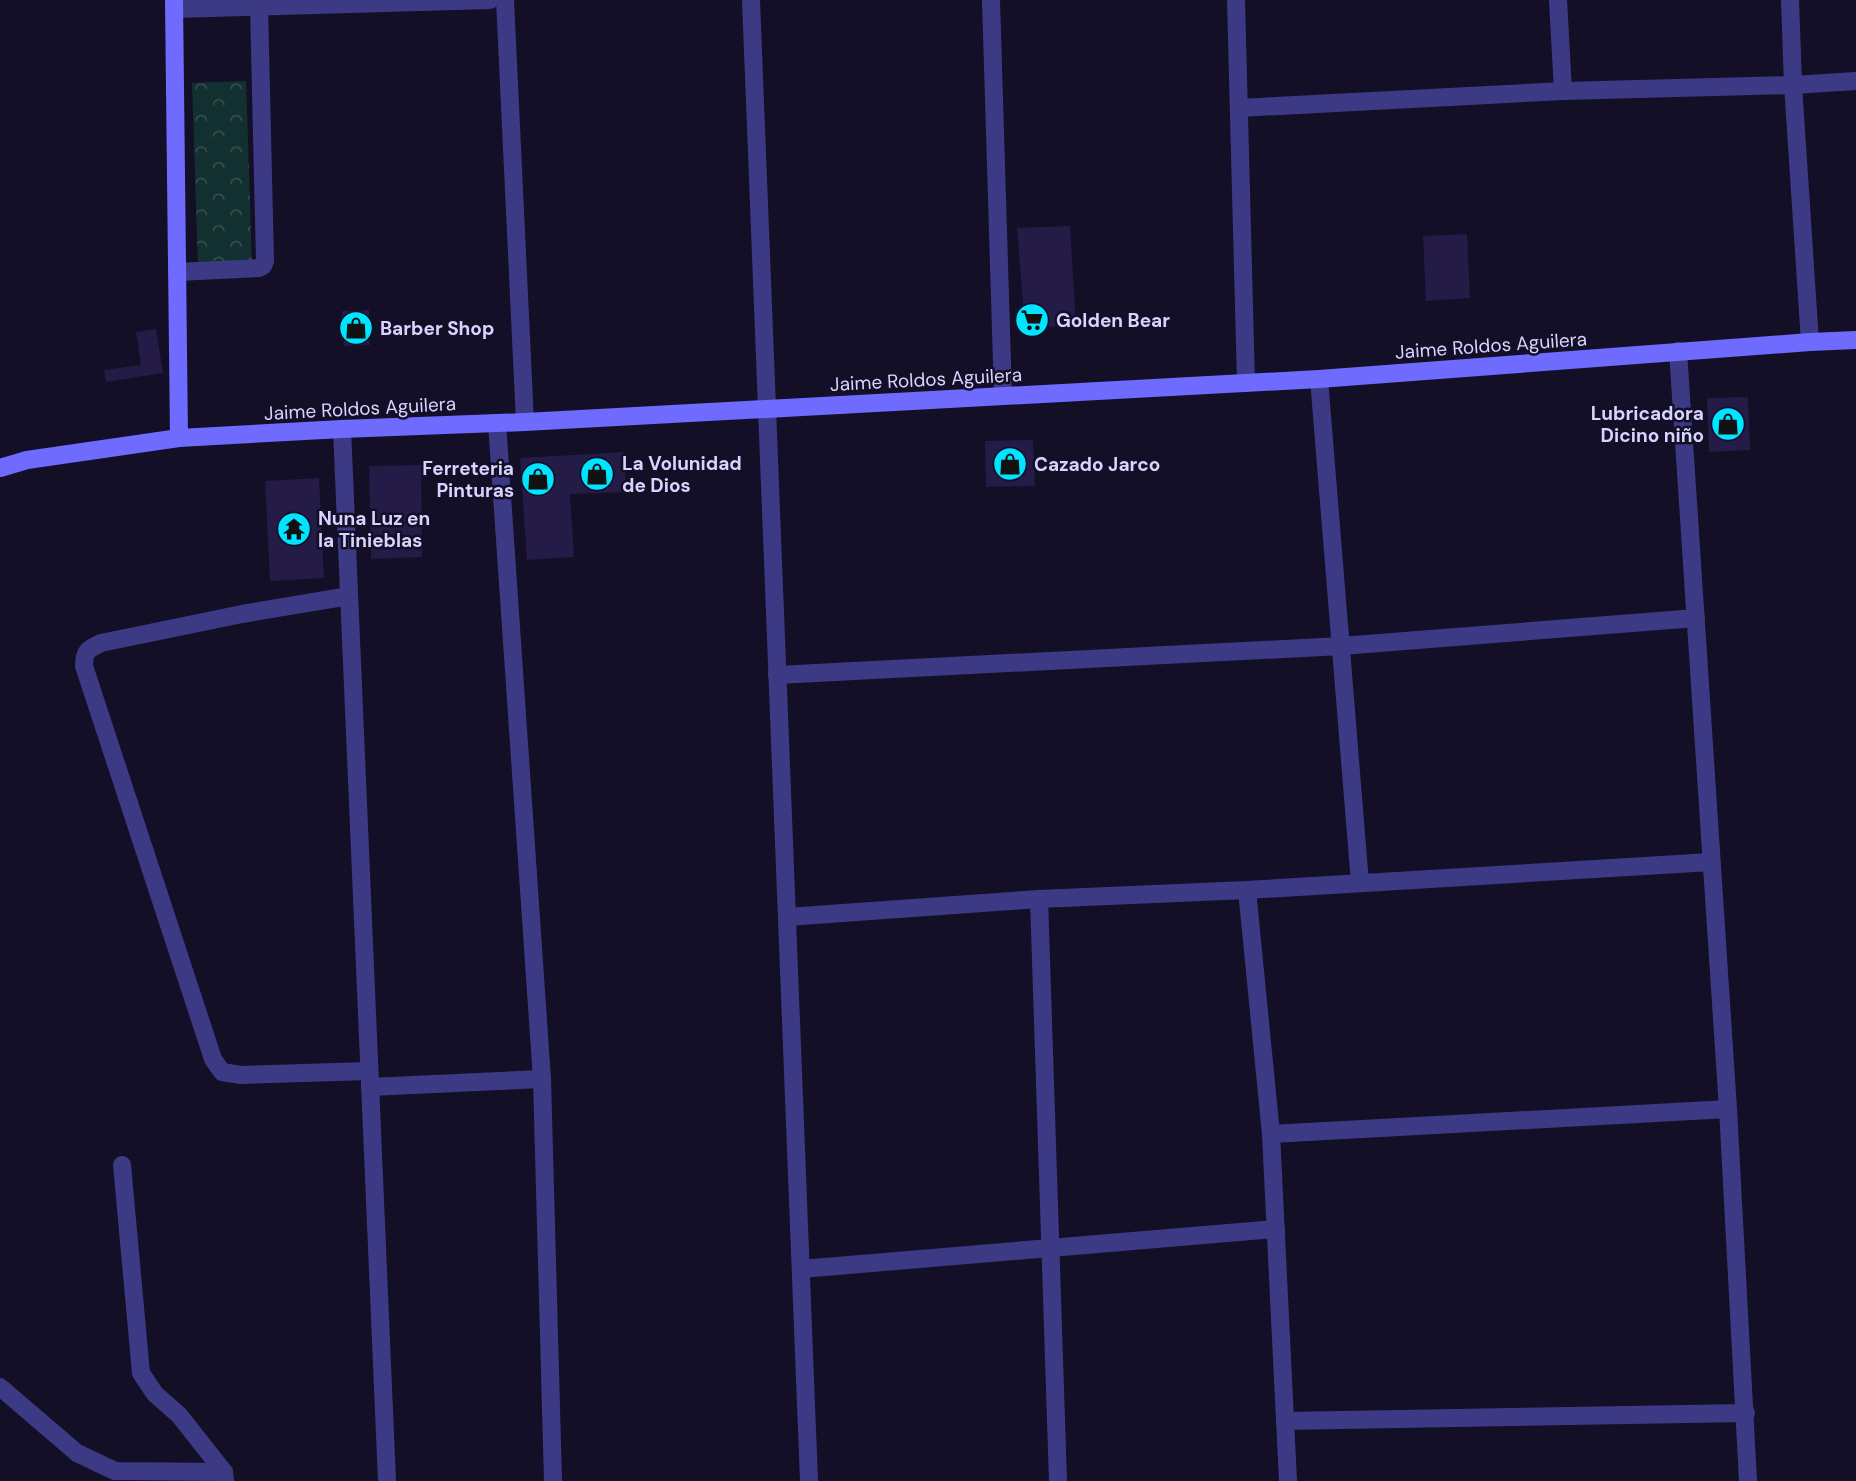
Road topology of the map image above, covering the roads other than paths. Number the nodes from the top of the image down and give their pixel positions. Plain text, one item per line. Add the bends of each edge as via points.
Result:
1 (490, 0) edge
2 (505, 0) edge
3 (751, 0) edge
4 (991, 0) edge
5 (1236, 0) edge
6 (1558, 0) edge
7 (1790, 0) edge
8 (174, 4) edge
9 (259, 6) junction
10 (1856, 81) edge
11 (1793, 85) junction
12 (1563, 91) junction
13 (1239, 107) junction
14 (177, 272) junction
15 (1856, 340) edge
16 (1810, 342) junction
17 (1678, 351) junction
18 (1319, 379) junction
19 (1246, 383) junction
20 (1003, 396) junction
21 (767, 408) junction
22 (524, 422) junction
23 (497, 423) junction
24 (342, 429) junction
25 (179, 438) junction
26 (0, 468) edge
27 (349, 596) junction
28 (1696, 618) junction
29 (1341, 646) junction
30 (777, 675) junction
31 (1711, 862) junction
32 (1360, 883) junction
33 (1247, 890) junction
34 (1039, 900) junction
35 (787, 917) junction
36 (370, 1079) junction
37 (542, 1079) junction
38 (1728, 1109) junction
39 (1271, 1134) junction
40 (122, 1165) dead end
41 (1276, 1229) junction
42 (1051, 1248) junction
43 (801, 1269) junction
44 (0, 1387) edge
45 (1746, 1413) junction
46 (1285, 1421) junction
47 (225, 1476) edge
48 (387, 1481) edge
49 (553, 1481) edge
50 (809, 1481) edge
51 (1058, 1481) edge
52 (1288, 1481) edge
53 (1748, 1481) edge

1 - 9 street
2 - 22 street
3 - 21 street
4 - 20 street
5 - 13 street
6 - 12 street
7 - 11 street
8 - 9 street
8 - 14 street
9 - 14 street via 265,261 259,268
10 - 11 street
11 - 12 street
11 - 16 street
12 - 13 street
13 - 19 street
14 - 25 street
15 - 16 street, Jaime Roldos Aguilera
16 - 17 street, Jaime Roldos Aguilera
17 - 18 street, Jaime Roldos Aguilera
17 - 28 street
18 - 19 street, Jaime Roldos Aguilera
18 - 29 street
19 - 20 street, Jaime Roldos Aguilera
20 - 21 street, Jaime Roldos Aguilera
21 - 22 street, Jaime Roldos Aguilera
21 - 30 street
22 - 23 street, Jaime Roldos Aguilera
23 - 24 street, Jaime Roldos Aguilera
23 - 37 street
24 - 25 street, Jaime Roldos Aguilera
24 - 27 street
25 - 26 street, Jaime Roldos Aguilera
27 - 36 street
27 - 36 street via 101,643 84,657 84,666 213,1059 222,1072
28 - 29 street
28 - 31 street
29 - 30 street
29 - 32 street
30 - 35 street
31 - 32 street
31 - 38 street
32 - 33 street
33 - 34 street
33 - 39 street
34 - 35 street
34 - 42 street
35 - 43 street
36 - 37 street
36 - 48 street
37 - 49 street
38 - 39 street
38 - 45 street
39 - 41 street
40 - 47 street via 141,1373
41 - 42 street
41 - 46 street
42 - 43 street
42 - 51 street
43 - 50 street
44 - 47 street via 77,1453 115,1471
45 - 46 street
45 - 53 street
46 - 52 street

